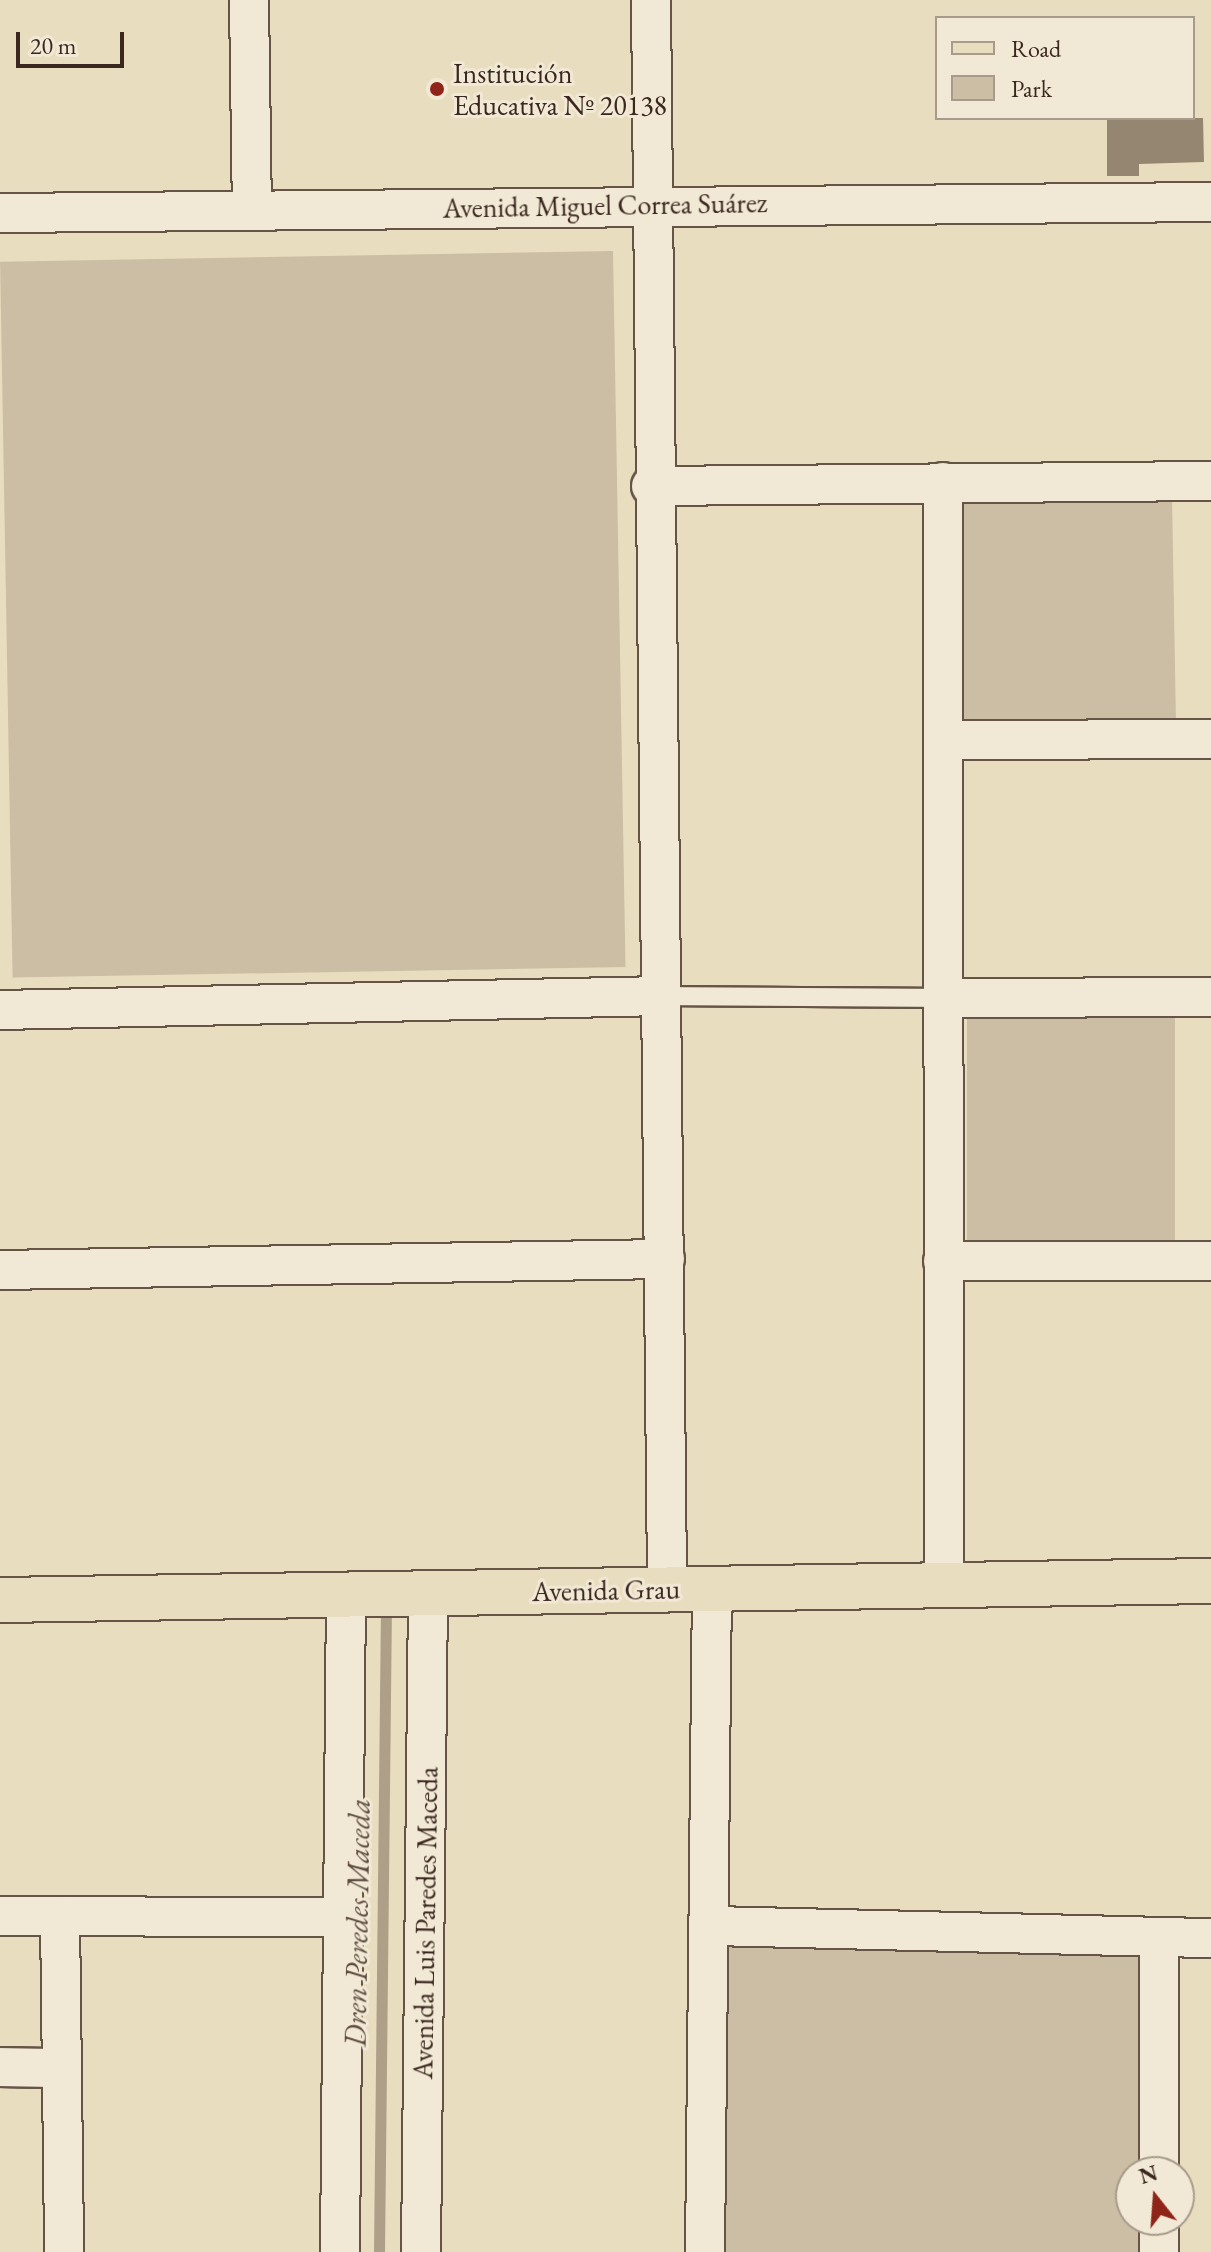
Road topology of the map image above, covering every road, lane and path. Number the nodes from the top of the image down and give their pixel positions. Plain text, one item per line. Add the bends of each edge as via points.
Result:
1 (249, 0) edge
2 (651, 0) edge
3 (1211, 202) edge
4 (651, 204) junction
5 (252, 209) junction
6 (0, 213) edge
7 (1211, 481) edge
8 (943, 482) junction
9 (651, 486) junction
10 (1211, 739) edge
11 (946, 740) junction
12 (661, 996) junction
13 (1211, 997) edge
14 (943, 998) junction
15 (0, 1010) edge
16 (665, 1259) junction
17 (943, 1261) junction
18 (1211, 1261) edge
19 (0, 1270) edge
20 (944, 1581) junction
21 (1211, 1581) edge
22 (712, 1587) junction
23 (667, 1588) junction
24 (428, 1594) junction
25 (346, 1595) junction
26 (0, 1600) edge
27 (0, 1916) edge
28 (60, 1916) junction
29 (340, 1917) junction
30 (713, 1926) junction
31 (1159, 1938) junction
32 (1211, 1938) edge
33 (0, 2067) edge
34 (60, 2068) junction
35 (1159, 2156) edge
36 (64, 2252) edge
37 (340, 2252) edge
38 (421, 2252) edge
39 (705, 2252) edge

1 - 5 street
2 - 4 street
3 - 4 street, Avenida Miguel Correa Suárez
4 - 5 street, Avenida Miguel Correa Suárez
4 - 9 street
5 - 6 street, Avenida Miguel Correa Suárez
7 - 8 street
8 - 9 street
8 - 11 street
9 - 12 street
10 - 11 street
11 - 14 street
12 - 14 lane
12 - 15 street
12 - 16 street
13 - 14 street
14 - 17 street
16 - 19 street
16 - 23 street
17 - 18 street
17 - 20 street
20 - 21 main road, Avenida Grau
20 - 22 main road, Avenida Grau
22 - 23 main road, Avenida Grau
22 - 30 street
23 - 24 main road, Avenida Grau
24 - 25 main road, Avenida Grau
24 - 38 street, Avenida Luis Paredes Maceda
25 - 26 main road, Avenida Grau
25 - 29 street
27 - 28 street
28 - 29 street
28 - 34 street
29 - 37 street
30 - 31 street
30 - 39 street
31 - 32 street
31 - 35 street
33 - 34 street
34 - 36 street

